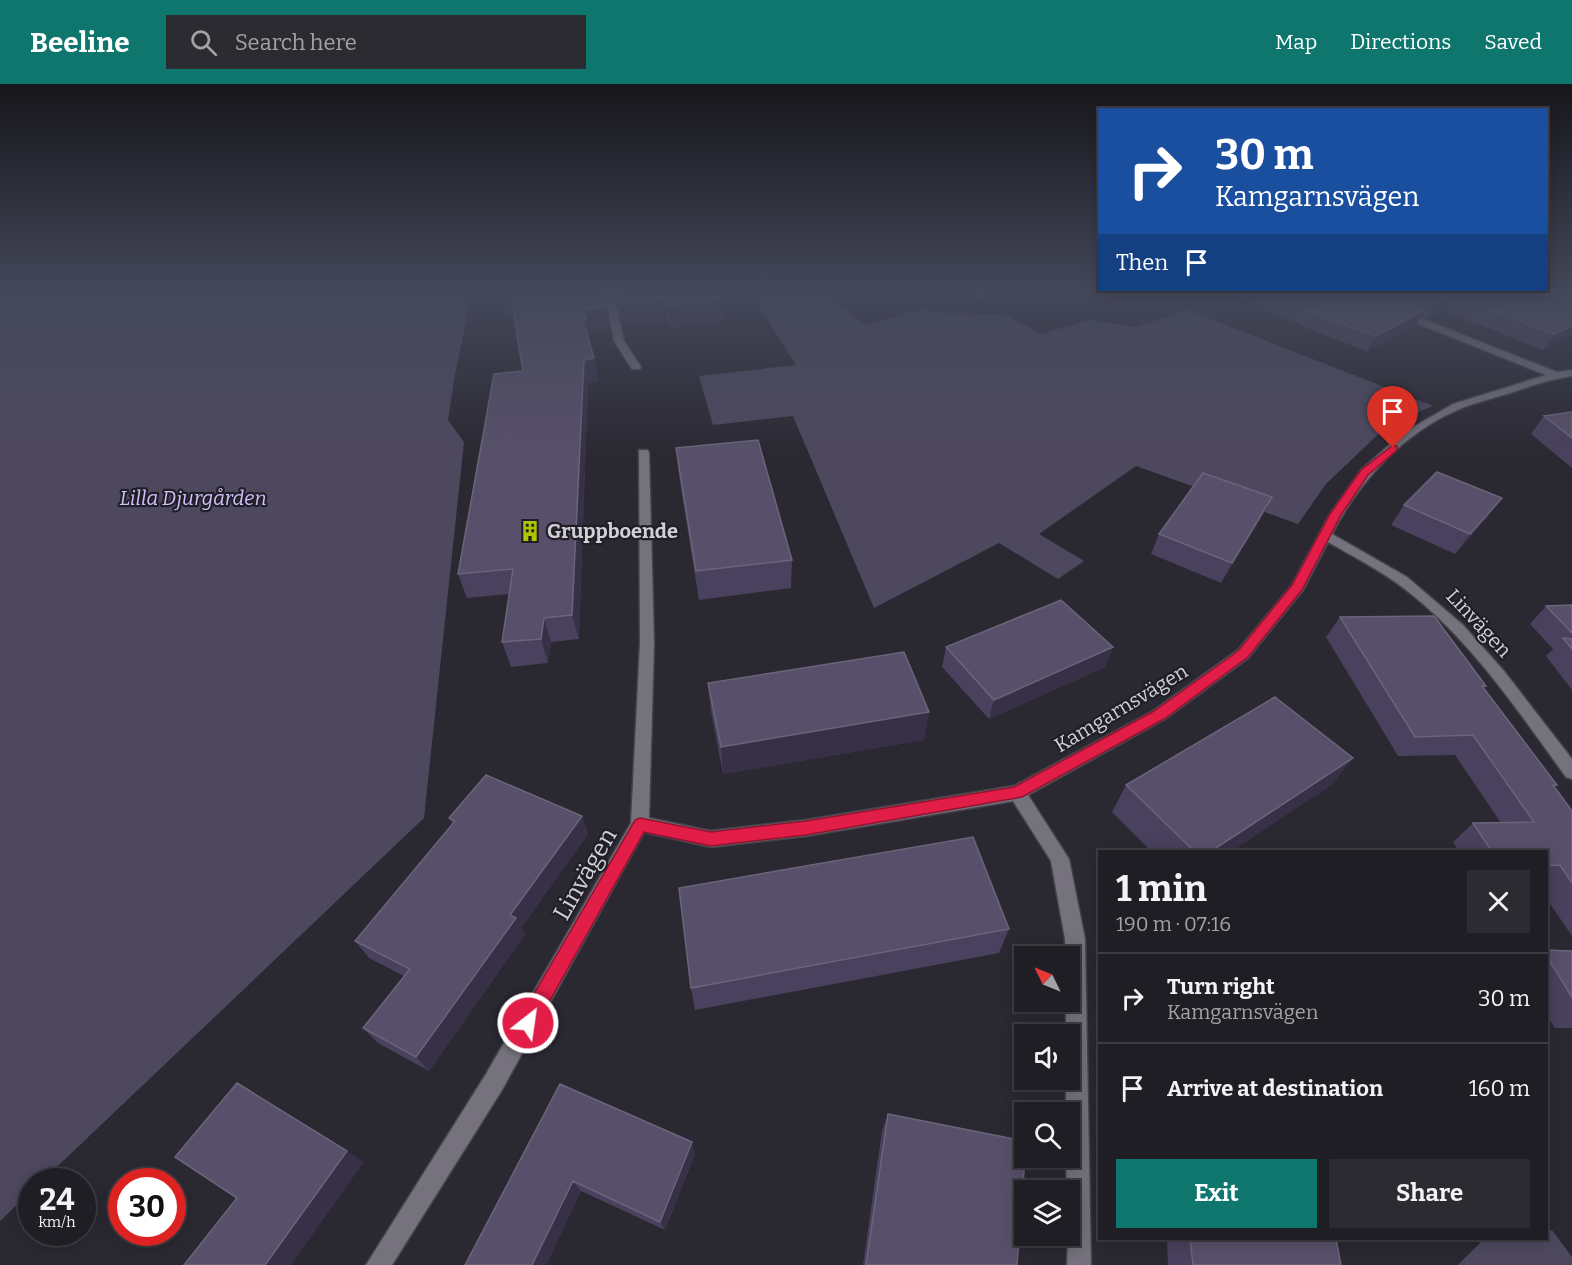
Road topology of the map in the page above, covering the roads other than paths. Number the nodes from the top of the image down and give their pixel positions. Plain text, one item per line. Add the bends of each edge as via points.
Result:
1 (623, 347) edge
2 (1486, 347) edge
3 (636, 367) dead end
4 (1572, 373) edge
5 (1556, 375) junction
6 (1572, 380) edge
7 (643, 452) dead end
8 (1326, 536) junction
9 (1572, 772) edge
10 (1017, 793) junction
11 (640, 825) junction
12 (378, 1265) edge
13 (1079, 1265) edge

1 - 3 street
2 - 5 street
4 - 5 street, Kamgarnsvägen
5 - 6 street
5 - 8 street, Kamgarnsvägen via 1457,406 1407,435 1365,473 1336,514
7 - 11 street, Linvägen via 647,643
8 - 9 street, Linvägen via 1388,570 1442,613 1509,688
8 - 10 street, Kamgarnsvägen via 1298,587 1227,668 1159,715
10 - 11 street, Kamgarnsvägen via 806,828 711,839
10 - 13 street via 1060,860 1075,939
11 - 12 street, Linvägen via 494,1082

